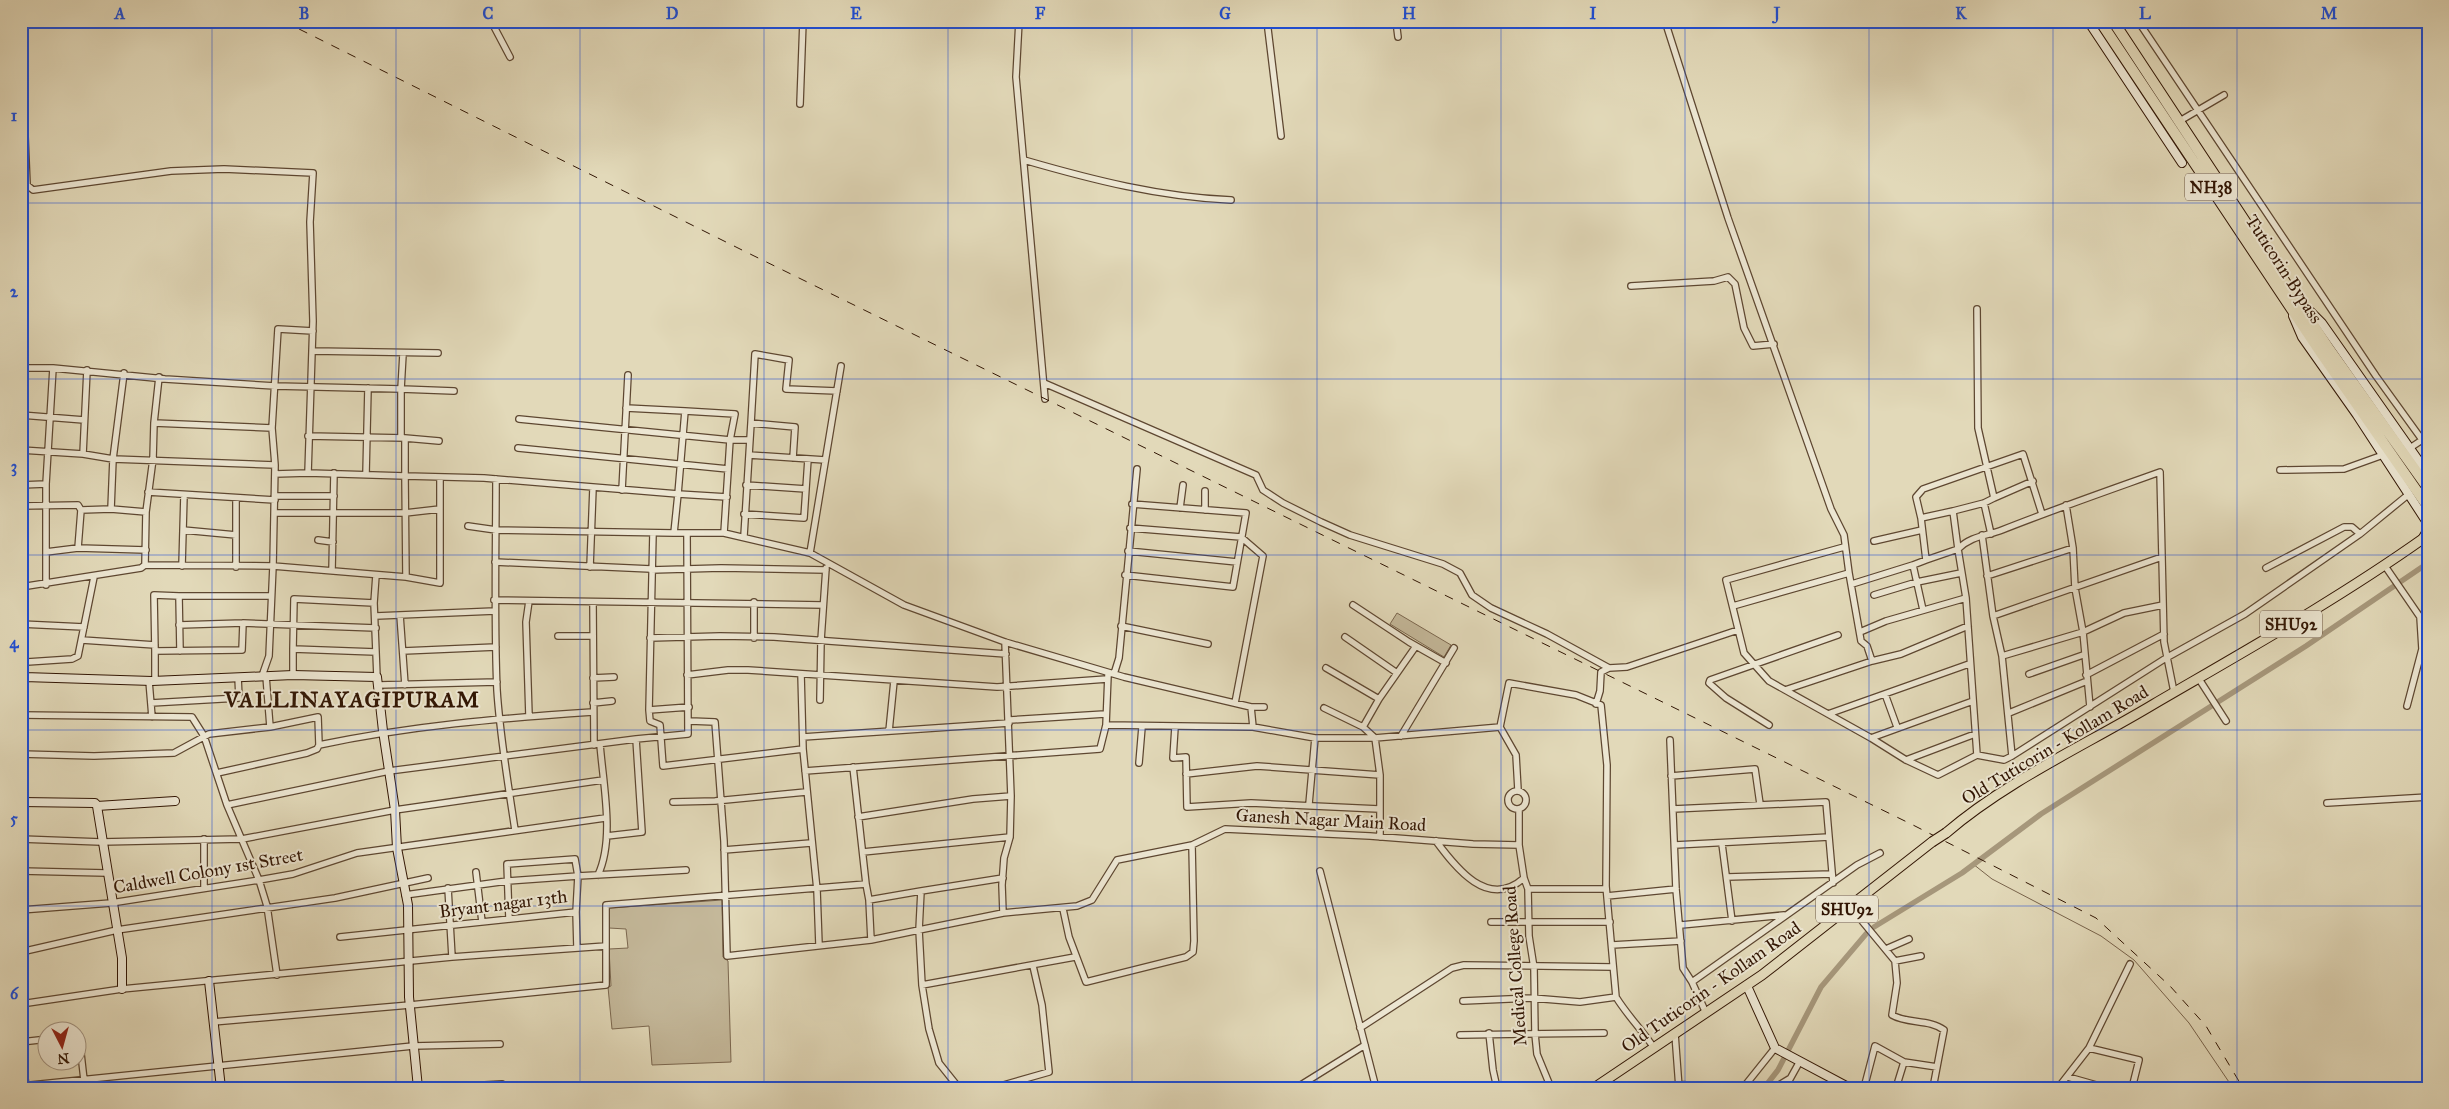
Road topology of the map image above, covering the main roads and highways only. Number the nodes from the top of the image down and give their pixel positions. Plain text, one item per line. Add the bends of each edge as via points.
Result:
1 (2100, 21) edge
2 (2113, 21) edge
3 (2289, 297) junction
4 (2428, 488) edge
5 (2428, 507) edge
6 (2427, 536) edge
7 (1594, 1088) edge

1 - 3 highway, Tuticorin Bypass / NH38
2 - 3 highway, Tuticorin Bypass / NH38
3 - 4 highway, Tuticorin Bypass / NH38
3 - 5 highway, Tuticorin Bypass / NH38
6 - 7 main road, Old Tuticorin - Kollam Road / SHU92, bridge via 2385,566 2199,679 2010,786 1932,842 1747,986

